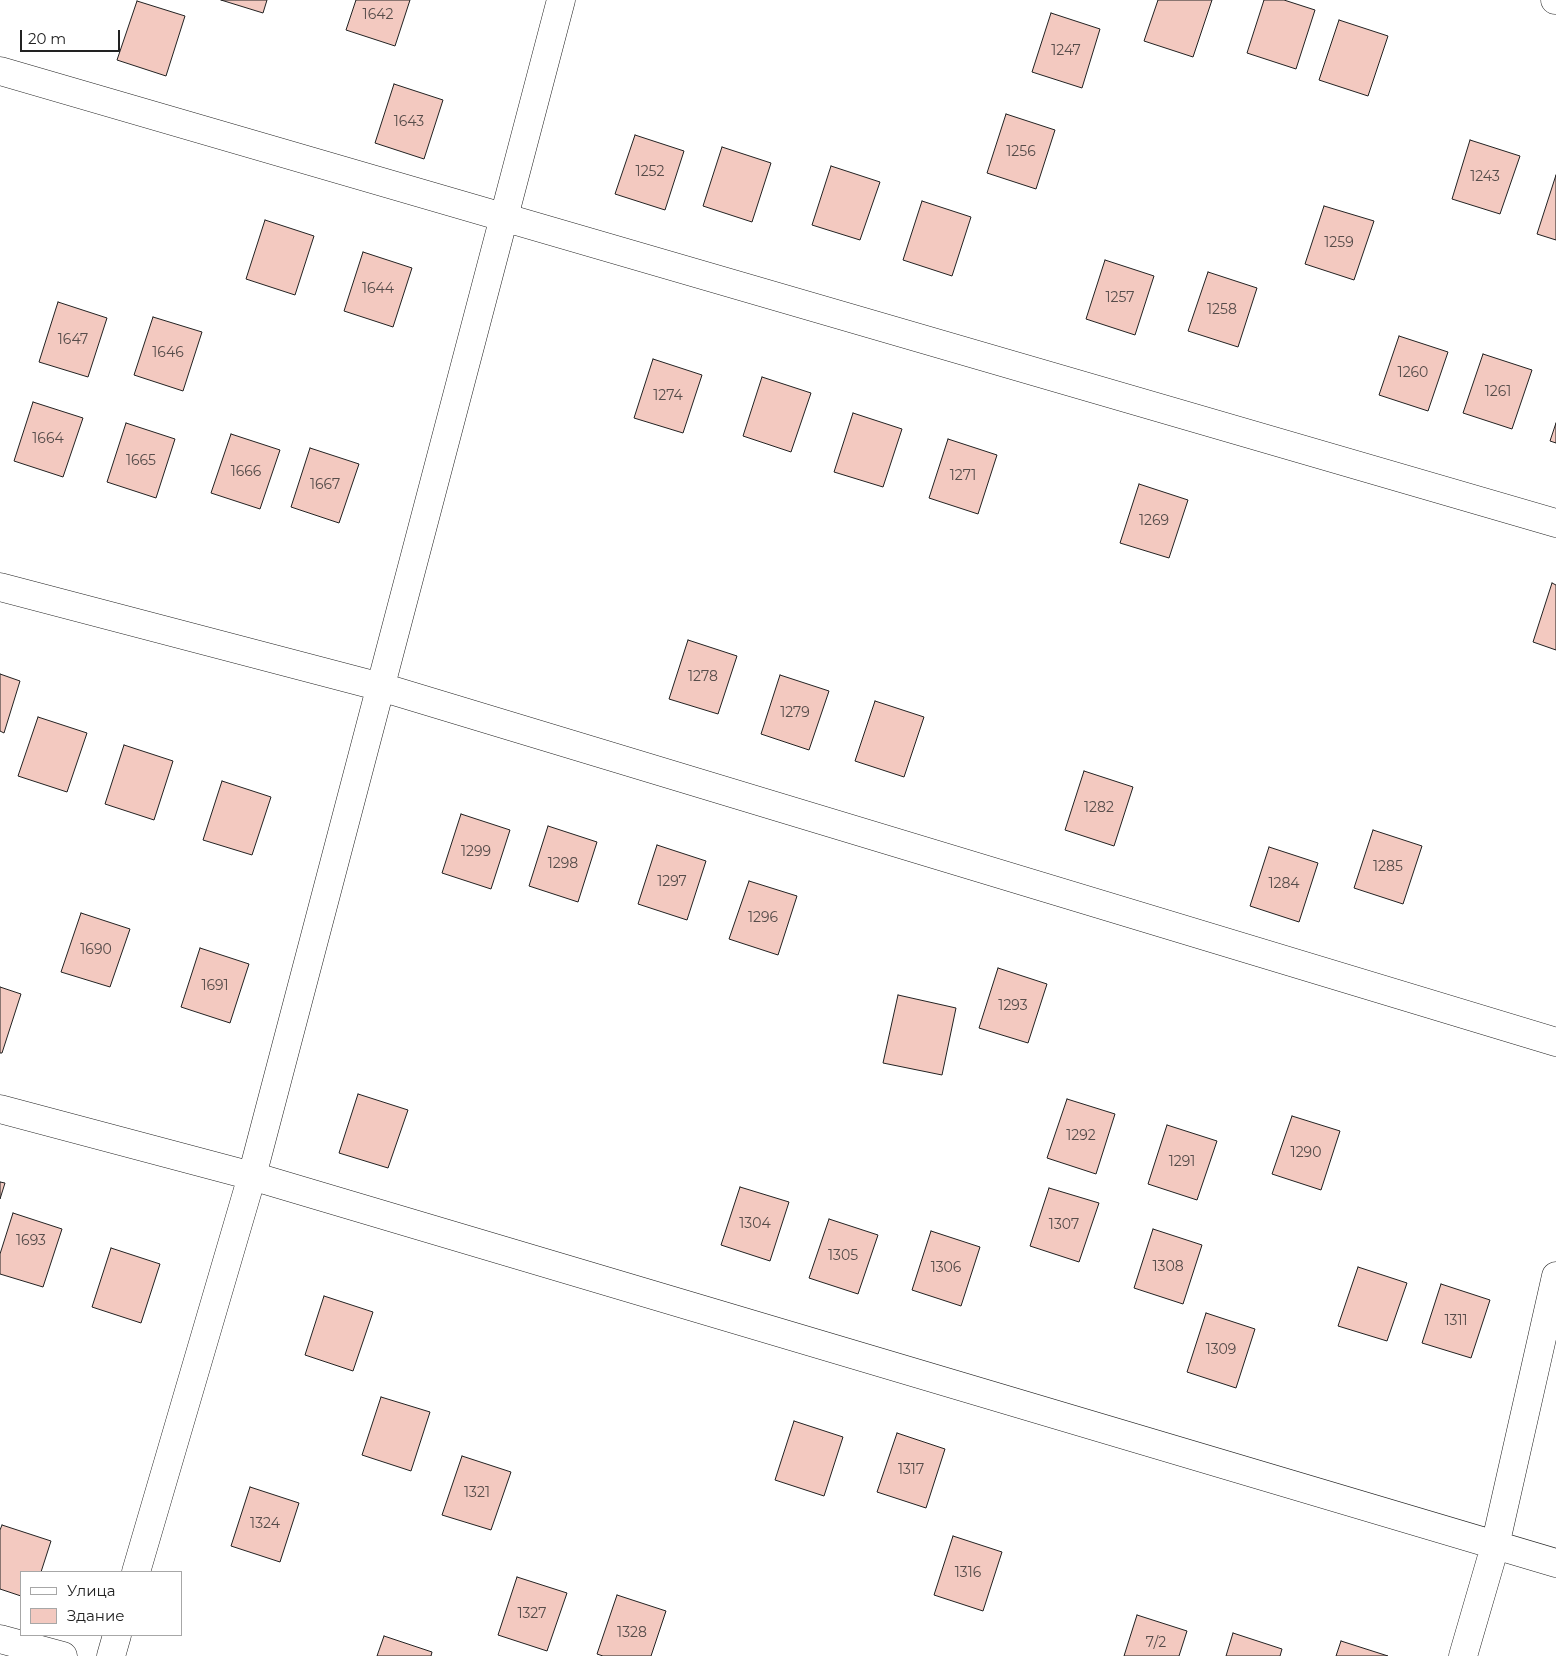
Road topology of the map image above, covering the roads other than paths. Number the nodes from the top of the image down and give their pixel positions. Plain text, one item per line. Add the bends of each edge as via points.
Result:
1 (561, 0) edge
2 (0, 71) edge
3 (504, 218) junction
4 (1556, 523) edge
5 (0, 587) edge
6 (381, 687) junction
7 (1556, 1042) edge
8 (0, 1109) edge
9 (252, 1176) junction
10 (1556, 1276) edge
11 (1495, 1546) junction
12 (1556, 1563) edge
13 (136, 1571) edge
14 (117, 1636) edge
15 (0, 1639) edge
16 (62, 1656) edge
17 (111, 1656) edge
18 (1463, 1656) edge

1 - 3 street
2 - 3 street
3 - 4 street
3 - 6 street
5 - 6 street
6 - 7 street
6 - 9 street
8 - 9 street
9 - 11 street
9 - 13 street
10 - 11 street
11 - 12 street
11 - 18 street
14 - 17 street
15 - 16 street

